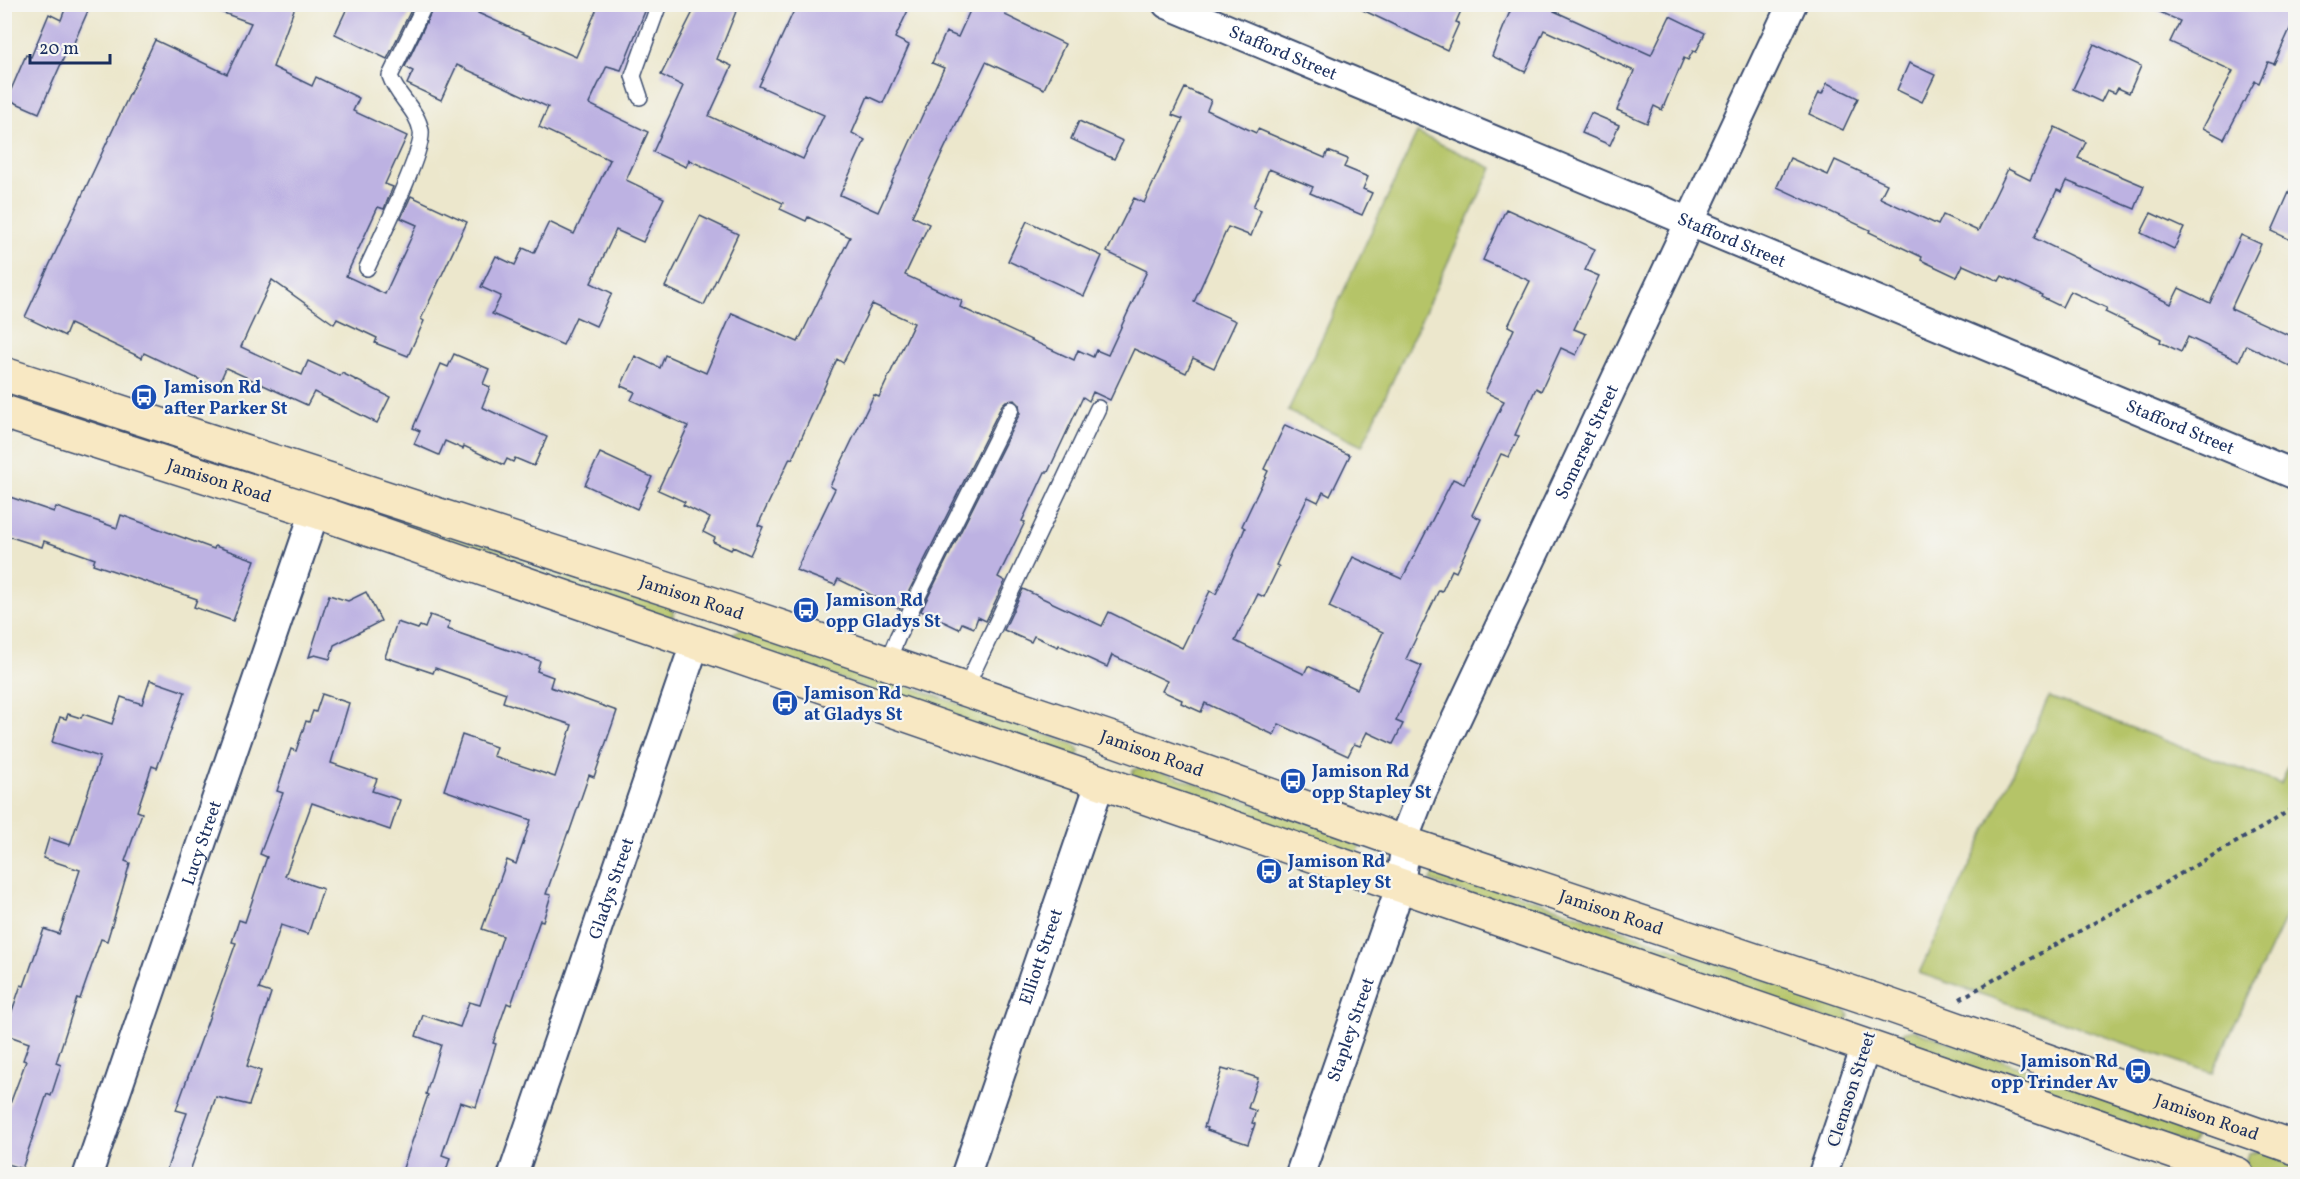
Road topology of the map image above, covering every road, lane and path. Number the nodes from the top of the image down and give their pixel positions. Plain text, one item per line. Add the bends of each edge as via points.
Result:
1 (425, 4) edge
2 (659, 4) edge
3 (1167, 4) edge
4 (1792, 4) edge
5 (640, 97) dead end
6 (1689, 223) junction
7 (367, 268) dead end
8 (4, 374) edge
9 (1098, 408) dead end
10 (1011, 409) dead end
11 (4, 412) edge
12 (2295, 476) edge
13 (326, 479) junction
14 (315, 511) junction
15 (710, 603) junction
16 (695, 643) junction
17 (887, 663) junction
18 (965, 689) junction
19 (1115, 740) junction
20 (1100, 783) junction
21 (2295, 806) edge
22 (1405, 843) junction
23 (1400, 885) junction
24 (1880, 1002) junction
25 (1944, 1025) junction
26 (1866, 1046) junction
27 (2228, 1125) junction
28 (2295, 1148) edge
29 (2220, 1172) edge
30 (88, 1174) edge
31 (513, 1174) edge
32 (966, 1174) edge
33 (1300, 1174) edge
34 (1823, 1174) edge

1 - 7 lane via 390,76 412,108 422,133 408,176
2 - 5 lane via 633,76
3 - 6 street, Stafford Street
4 - 6 street, Somerset Street
6 - 12 street, Stafford Street
6 - 22 street, Somerset Street via 1434,765
8 - 13 main road, Jamison Road
9 - 18 lane
10 - 17 lane
11 - 14 main road, Jamison Road
13 - 14 main road
13 - 15 main road, Jamison Road
14 - 16 main road, Jamison Road
14 - 30 street, Lucy Street
15 - 16 main road, Gladys Street
15 - 17 main road, Jamison Road
16 - 20 main road, Jamison Road
16 - 31 street, Gladys Street
17 - 18 main road, Jamison Road
18 - 19 main road, Jamison Road
19 - 20 main road, Elliott Street
19 - 22 main road, Jamison Road
20 - 23 main road, Jamison Road
20 - 32 street, Elliott Street
21 - 25 path via 2270,824 1956,1001
22 - 23 street, Somerset Street
22 - 24 main road, Jamison Road
23 - 26 main road, Jamison Road
23 - 33 street, Stapley Street
24 - 25 main road, Jamison Road
24 - 26 main road, Clemson Street
25 - 27 main road, Jamison Road
26 - 29 main road, Jamison Road
26 - 34 street, Clemson Street
27 - 28 main road, Jamison Road
27 - 29 main road

